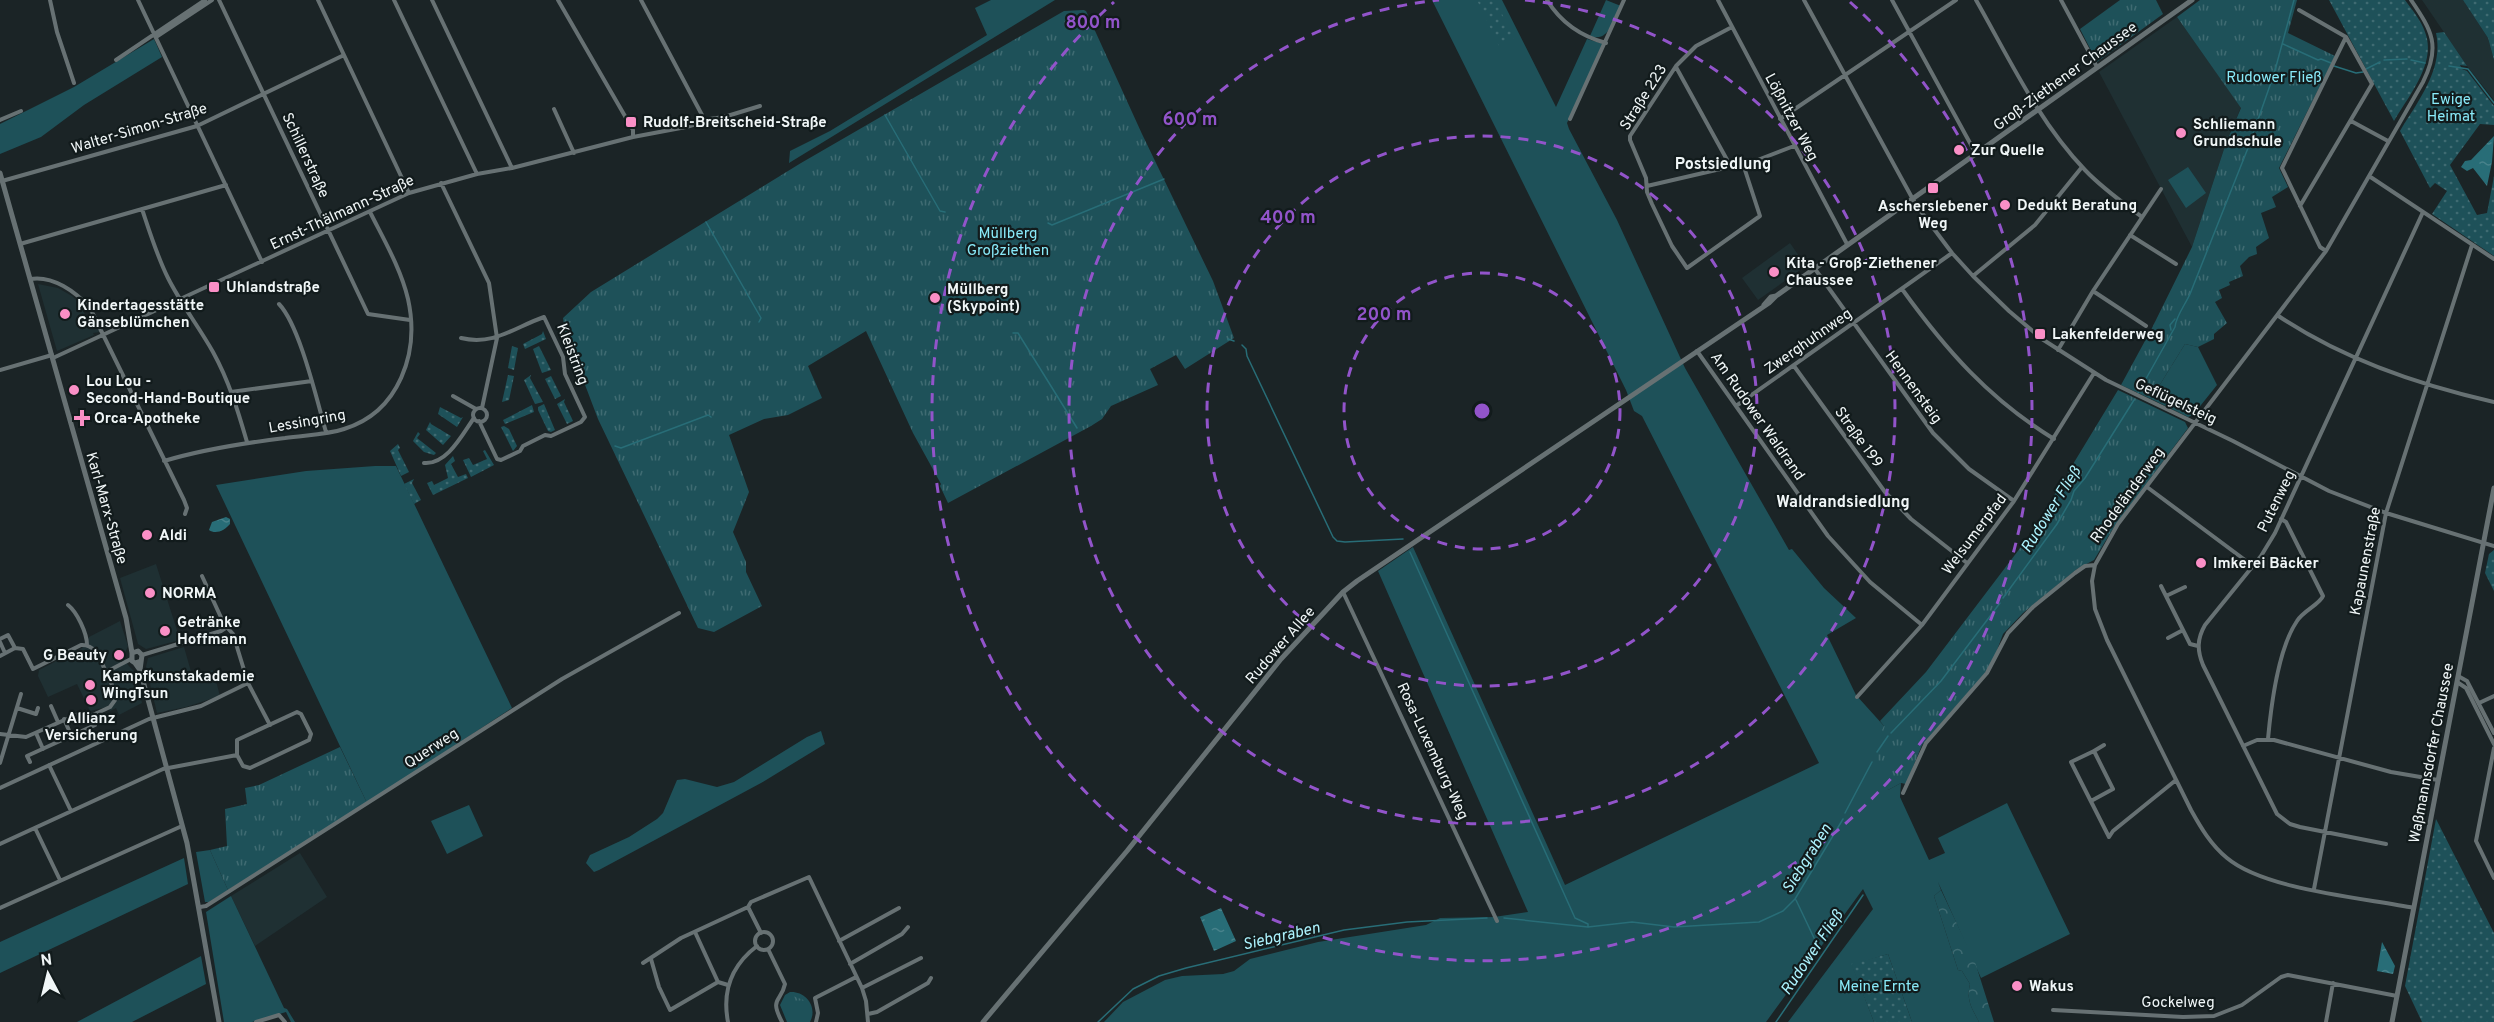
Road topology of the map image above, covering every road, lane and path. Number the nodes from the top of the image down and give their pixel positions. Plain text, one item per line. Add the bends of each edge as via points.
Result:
1 (50, 0) edge
2 (138, 0) edge
3 (205, 0) edge
4 (213, 0) edge
5 (219, 0) edge
6 (318, 0) edge
7 (394, 0) edge
8 (432, 0) edge
9 (558, 0) edge
10 (641, 0) edge
11 (1547, 0) edge
12 (1624, 0) edge
13 (1719, 0) edge
14 (1804, 0) edge
15 (1892, 0) edge
16 (1956, 0) edge
17 (1976, 0) edge
18 (2061, 0) edge
19 (2192, 0) edge
20 (2411, 0) edge
21 (2299, 10) dead end
22 (1732, 27) junction
23 (1909, 32) junction
24 (155, 35) junction
25 (2346, 37) junction
26 (1606, 43) junction
27 (344, 56) junction
28 (116, 60) dead end
29 (1676, 66) junction
30 (2097, 67) junction
31 (1845, 76) junction
32 (74, 83) dead end
33 (264, 94) junction
34 (760, 106) dead end
35 (554, 109) dead end
36 (2038, 110) junction
37 (21, 111) dead end
38 (1570, 119) dead end
39 (1780, 119) junction
40 (0, 120) edge
41 (702, 120) junction
42 (2350, 121) junction
43 (197, 126) junction
44 (633, 137) junction
45 (2388, 141) junction
46 (1794, 146) junction
47 (574, 153) junction
48 (1976, 154) junction
49 (1743, 164) junction
50 (1731, 167) junction
51 (2082, 167) junction
52 (512, 168) junction
53 (0, 172) edge
54 (477, 174) junction
55 (2368, 176) junction
56 (2, 181) junction
57 (441, 183) junction
58 (226, 185) junction
59 (1647, 186) junction
60 (2161, 189) dead end
61 (409, 193) junction
62 (1912, 200) junction
63 (2300, 206) junction
64 (142, 209) junction
65 (370, 212) junction
66 (2423, 212) junction
67 (2142, 217) junction
68 (329, 231) junction
69 (2130, 235) junction
70 (20, 244) junction
71 (1847, 244) junction
72 (2472, 245) junction
73 (2326, 251) junction
74 (1952, 253) junction
75 (2494, 259) edge
76 (262, 262) junction
77 (2176, 264) dead end
78 (1814, 268) junction
79 (1973, 276) junction
80 (30, 279) junction
81 (1902, 289) junction
82 (2093, 291) junction
83 (180, 300) junction
84 (279, 304) dead end
85 (2277, 315) junction
86 (410, 320) junction
87 (1854, 323) junction
88 (2146, 326) dead end
89 (104, 336) junction
90 (461, 338) dead end
91 (497, 338) junction
92 (2058, 350) junction
93 (1697, 351) junction
94 (51, 357) junction
95 (2356, 359) junction
96 (1794, 366) junction
97 (1672, 368) joint
98 (0, 370) edge
99 (2094, 373) junction
100 (312, 381) junction
101 (2427, 385) junction
102 (231, 392) junction
103 (453, 396) dead end
104 (2494, 402) edge
105 (1736, 406) junction
106 (482, 408) junction
107 (476, 409) junction
108 (474, 418) junction
109 (479, 421) junction
110 (2194, 423) junction
111 (326, 432) junction
112 (2054, 439) junction
113 (247, 443) junction
114 (165, 461) junction
115 (424, 463) dead end
116 (2302, 477) junction
117 (2147, 487) junction
118 (2494, 488) edge
119 (2014, 501) junction
120 (2386, 513) junction
121 (185, 514) dead end
122 (2282, 519) junction
123 (2483, 542) junction
124 (2494, 546) edge
125 (1967, 563) junction
126 (2095, 565) junction
127 (2253, 566) junction
128 (202, 576) dead end
129 (2161, 586) dead end
130 (2185, 587) dead end
131 (1343, 592) junction
132 (2166, 596) junction
133 (68, 605) dead end
134 (679, 613) dead end
135 (1922, 625) junction
136 (227, 627) junction
137 (2183, 630) junction
138 (2168, 638) dead end
139 (0, 641) edge
140 (87, 645) junction
141 (2198, 646) junction
142 (15, 648) junction
143 (5, 653) junction
144 (0, 656) edge
145 (136, 657) junction
146 (106, 672) junction
147 (2458, 679) junction
148 (248, 683) junction
149 (21, 694) dead end
150 (2494, 696) edge
151 (1857, 697) dead end
152 (2479, 703) junction
153 (51, 706) dead end
154 (16, 708) junction
155 (38, 708) dead end
156 (97, 713) junction
157 (153, 718) junction
158 (64, 719) junction
159 (58, 722) junction
160 (270, 725) junction
161 (36, 733) junction
162 (0, 734) edge
163 (9, 734) junction
164 (2494, 734) edge
165 (71, 735) junction
166 (2268, 739) junction
167 (2494, 744) edge
168 (2104, 745) dead end
169 (2243, 746) junction
170 (2494, 748) edge
171 (43, 749) junction
172 (2094, 751) junction
173 (237, 754) junction
174 (2339, 758) junction
175 (1, 762) edge
176 (30, 762) dead end
177 (48, 765) junction
178 (167, 768) junction
179 (2176, 780) junction
180 (2438, 780) junction
181 (0, 788) edge
182 (1903, 793) dead end
183 (2091, 801) junction
184 (71, 811) junction
185 (183, 825) junction
186 (35, 828) junction
187 (2325, 832) junction
188 (0, 844) edge
189 (2386, 844) dead end
190 (2494, 878) edge
191 (60, 880) junction
192 (2314, 890) junction
193 (200, 907) junction
194 (748, 907) junction
195 (0, 908) edge
196 (899, 908) dead end
197 (2414, 908) junction
198 (1497, 921) dead end
199 (908, 927) dead end
200 (695, 932) junction
201 (761, 933) junction
202 (839, 941) junction
203 (757, 946) junction
204 (768, 949) junction
205 (921, 958) dead end
206 (651, 959) junction
207 (643, 963) dead end
208 (850, 964) junction
209 (856, 977) junction
210 (931, 978) dead end
211 (718, 982) junction
212 (2333, 983) junction
213 (728, 985) junction
214 (862, 988) junction
215 (2397, 996) junction
216 (2053, 1011) dead end
217 (868, 1014) junction
218 (219, 1022) edge
219 (256, 1022) edge
220 (285, 1022) edge
221 (727, 1022) edge
222 (782, 1022) edge
223 (816, 1022) edge
224 (868, 1022) edge
225 (983, 1022) edge
226 (2326, 1022) edge
227 (2392, 1022) edge

1 - 32 street
2 - 24 street
3 - 24 street
4 - 24 street
5 - 33 street, Schillerstraße
6 - 27 street
7 - 54 street
8 - 52 street
9 - 44 street via 633,130
10 - 41 street
11 - 26 street via 1576,30
12 - 26 street
13 - 22 street, Lößnitzer Weg
14 - 31 street
15 - 23 street
16 - 23 street
17 - 36 street
18 - 30 street
19 - 30 street, Groß-Ziethener Chaussee
20 - 45 street, Rhodeländerweg via 2432,35 2432,62
21 - 25 street
22 - 29 street, Straße 223 via 1696,46
22 - 39 street, Lößnitzer Weg
23 - 31 street
23 - 48 street
24 - 28 street
24 - 43 street
25 - 42 street via 2372,84
25 - 63 street via 2282,168
26 - 38 street
27 - 33 street, Walter-Simon-Straße
27 - 61 street
29 - 50 street
29 - 59 street, Straße 223 via 1630,136
30 - 36 street, Groß-Ziethener Chaussee
31 - 39 street
31 - 62 street
33 - 43 street, Walter-Simon-Straße
33 - 68 street, Schillerstraße
34 - 41 street, Ernst-Thälmann-Straße
35 - 47 street
36 - 48 street, Groß-Ziethener Chaussee
36 - 51 street
37 - 40 street
39 - 46 street, Lößnitzer Weg
41 - 44 street, Ernst-Thälmann-Straße
42 - 45 street
42 - 63 street
43 - 56 street, Walter-Simon-Straße
43 - 58 street
44 - 47 street, Ernst-Thälmann-Straße
45 - 55 street, Rhodeländerweg
46 - 49 street
46 - 71 street, Lößnitzer Weg
47 - 52 street, Ernst-Thälmann-Straße
48 - 62 street, Groß-Ziethener Chaussee
49 - 50 street
49 - 59 street, Straße 223 via 1760,216 1687,268 1659,220
50 - 59 street
51 - 67 street
51 - 79 street via 2036,225
52 - 54 street, Ernst-Thälmann-Straße
53 - 56 street, Karl-Marx-Straße
54 - 57 street, Ernst-Thälmann-Straße
55 - 66 street
55 - 73 street, Rhodeländerweg
56 - 70 street, Karl-Marx-Straße
57 - 61 street, Ernst-Thälmann-Straße
57 - 91 street via 489,283
58 - 64 street
58 - 76 street
60 - 67 street
61 - 65 street, Ernst-Thälmann-Straße
62 - 71 street, Groß-Ziethener Chaussee
62 - 74 street, Geflügelsteig
63 - 73 street via 2320,247
64 - 70 street
64 - 83 street via 160,261
65 - 68 street, Ernst-Thälmann-Straße
65 - 86 street, Lessingring via 400,273
66 - 72 street
66 - 95 street, Putenweg
67 - 69 street
68 - 76 street, Ernst-Thälmann-Straße
68 - 86 street, Schillerstraße via 368,314
69 - 77 street
69 - 82 street
70 - 80 street, Karl-Marx-Straße
71 - 78 street, Groß-Ziethener Chaussee
72 - 75 street
72 - 101 street, Kapaunenstraße
73 - 85 street, Rhodeländerweg
74 - 79 street, Geflügelsteig
74 - 81 street, Zwerghuhnweg
76 - 83 street, Ernst-Thälmann-Straße
78 - 87 street, Hennensteig
78 - 93 street, Groß-Ziethener Chaussee
79 - 92 street, Geflügelsteig via 2017,319
80 - 89 street via 50,281 80,297
80 - 94 street, Karl-Marx-Straße
81 - 87 street, Zwerghuhnweg
81 - 112 street via 1936,336 1974,378
82 - 88 street
82 - 92 street
83 - 89 street, Ernst-Thälmann-Straße
83 - 102 street via 214,354
84 - 100 street via 300,345
85 - 95 street
85 - 110 street, Rhodeländerweg
86 - 111 street, Lessingring via 409,356 393,395 381,410 366,419 342,430
87 - 96 street, Zwerghuhnweg
87 - 119 street, Hennensteig via 1932,433 1969,469
89 - 94 street, Ernst-Thälmann-Straße
89 - 114 street
90 - 91 street, Kleistring
91 - 106 street
91 - 109 street, Kleistring via 544,317 585,417 501,460
92 - 99 street, Geflügelsteig
93 - 97 street, Groß-Ziethener Chaussee
93 - 105 street, Am Rudower Waldrand
94 - 98 street
94 - 145 street, Karl-Marx-Straße
95 - 101 street
95 - 116 street, Putenweg
96 - 105 street, Zwerghuhnweg
96 - 125 street, Straße 199 via 1885,492 1911,519
97 - 131 street, Rudower Allee
99 - 110 street, Geflügelsteig
99 - 112 street, Welsumerpfad
100 - 102 street
100 - 111 street
101 - 104 street
101 - 120 street, Kapaunenstraße
102 - 113 street
103 - 107 street
105 - 135 street, Am Rudower Waldrand via 1843,554
106 - 107 street
106 - 109 street via 487,416
107 - 108 street
108 - 109 street
108 - 115 street via 442,460
110 - 116 street, Geflügelsteig
110 - 117 street, Rhodeländerweg
111 - 113 street, Lessingring
112 - 119 street, Welsumerpfad
113 - 114 street, Lessingring via 191,452
114 - 121 street via 187,508
116 - 120 street, Geflügelsteig
116 - 122 street, Putenweg
117 - 126 street, Rhodeländerweg via 2118,524
117 - 127 street
118 - 123 street, Waßmannsdorfer Chaussee
119 - 125 street, Welsumerpfad
120 - 123 street, Geflügelsteig
120 - 174 street, Kapaunenstraße
122 - 127 street, Putenweg
122 - 166 street via 2323,596 2322,601 2302,615 2285,643
123 - 124 street, Geflügelsteig
123 - 147 street, Waßmannsdorfer Chaussee
125 - 135 street, Welsumerpfad
126 - 179 street, Rhodeländerweg via 2092,592 2099,623
126 - 182 street via 2075,573 2014,627 1987,673 1926,743
127 - 141 street, Putenweg via 2205,625
128 - 136 street
129 - 132 street
130 - 132 street
131 - 198 street, Rosa-Luxemburg-Weg
131 - 225 street, Rudower Allee via 1281,659
132 - 137 street
133 - 140 street
134 - 193 street, Querweg via 562,679 301,848
135 - 151 street, Welsumerpfad
136 - 145 street
136 - 148 street via 233,634
137 - 138 street
137 - 141 street via 2190,644
139 - 142 street via 8,635
139 - 143 street
140 - 142 street via 33,669 23,649
140 - 146 street via 95,650
141 - 169 street
142 - 143 street
143 - 144 street
145 - 146 street
145 - 157 street
146 - 156 street via 115,700
147 - 152 street via 2467,681
147 - 167 street
147 - 180 street, Waßmannsdorfer Chaussee
148 - 157 street via 201,706
148 - 160 street
149 - 154 street
150 - 152 street
152 - 164 street
153 - 159 street
154 - 155 street via 36,714
154 - 163 street
156 - 158 street
156 - 165 street via 95,725
157 - 177 street
157 - 178 street
158 - 159 street
158 - 165 street
159 - 161 street
160 - 173 street via 237,740
160 - 173 street via 300,712 311,737 250,768 243,766
161 - 163 street via 26,737
161 - 171 street
162 - 163 street
163 - 175 street
165 - 171 street
166 - 169 street
166 - 174 street
168 - 172 street
169 - 187 street via 2282,819
170 - 190 street via 2476,841
171 - 176 street via 27,756
172 - 183 street via 2113,789
172 - 183 street via 2072,762
173 - 178 street
174 - 180 street
174 - 187 street, Kapaunenstraße
177 - 181 street
177 - 184 street
178 - 184 street
178 - 185 street
179 - 183 street via 2109,837
179 - 192 street, Rhodeländerweg via 2206,836 2228,859 2255,875
180 - 197 street, Waßmannsdorfer Chaussee
184 - 186 street
185 - 191 street
185 - 193 street
186 - 188 street
186 - 191 street
187 - 189 street
187 - 192 street, Kapaunenstraße
191 - 195 street
192 - 197 street, Rhodeländerweg
193 - 218 street
194 - 200 street
194 - 201 street
194 - 202 street via 751,902 809,877
196 - 202 street
197 - 215 street, Waßmannsdorfer Chaussee
199 - 208 street
200 - 206 street
200 - 211 street
201 - 203 street
201 - 204 street via 772,937
202 - 208 street
203 - 204 street
203 - 213 street via 738,965
204 - 222 street via 785,984 776,1007
205 - 214 street
206 - 207 street
206 - 211 street via 670,1012
208 - 209 street
209 - 214 street
209 - 223 street via 815,998
210 - 217 street
211 - 213 street
212 - 215 street, Gockelweg
212 - 216 street, Gockelweg via 2285,975 2242,1005 2208,1017
212 - 226 street
213 - 221 street
214 - 217 street
215 - 227 street, Waßmannsdorfer Chaussee
217 - 224 street
219 - 220 street via 279,1015

